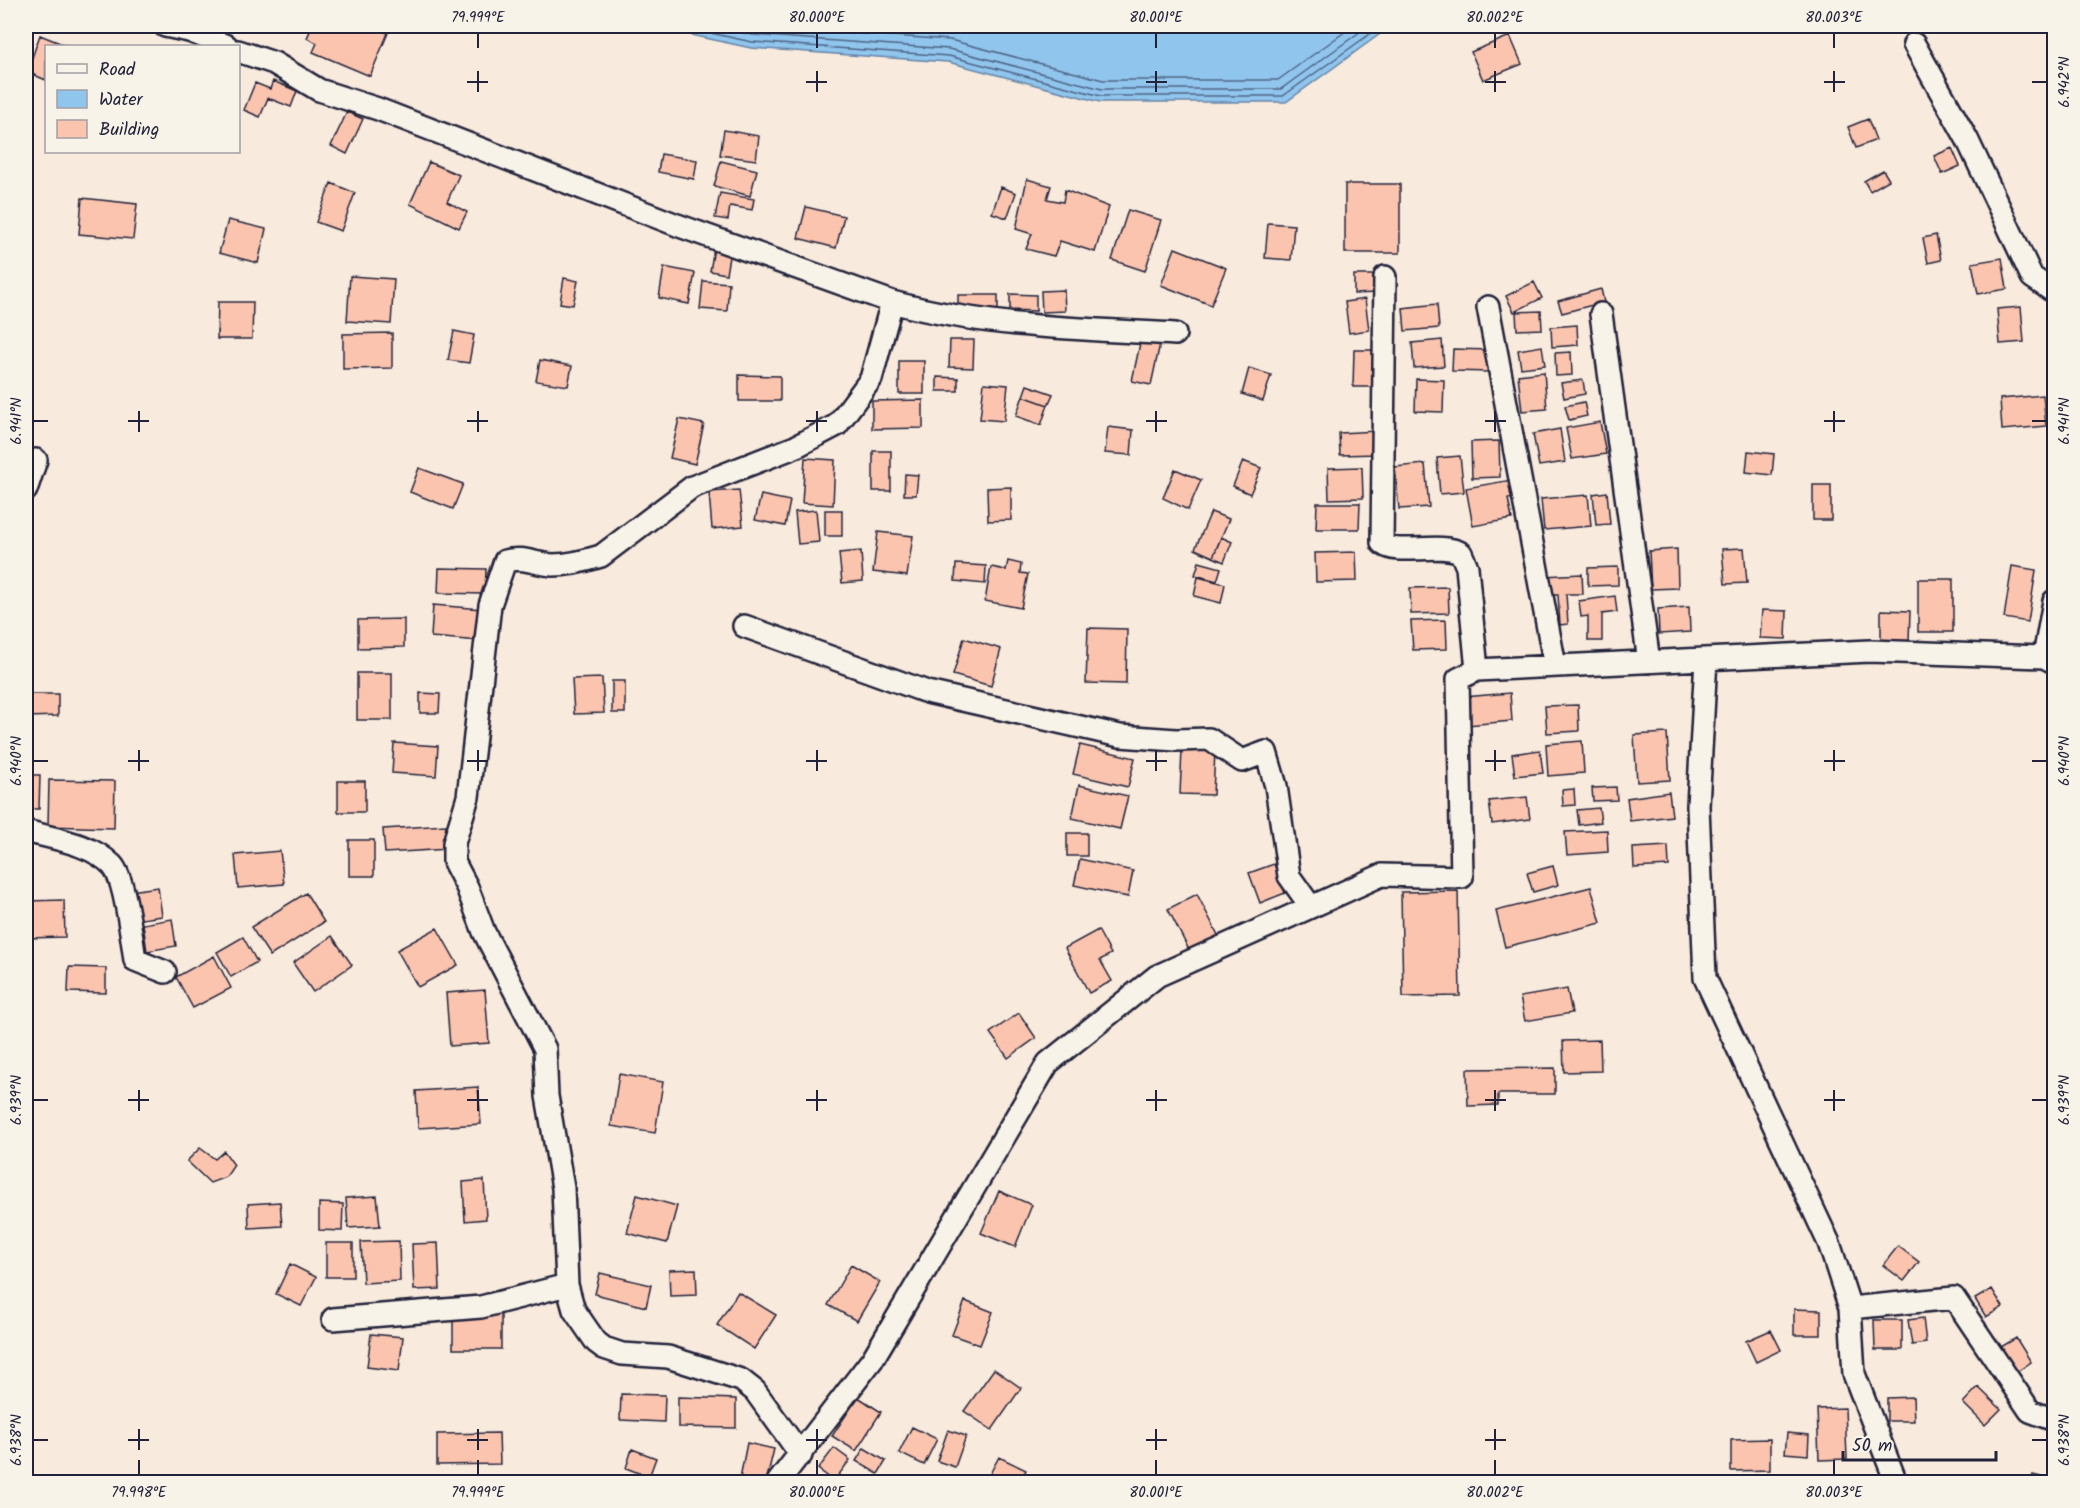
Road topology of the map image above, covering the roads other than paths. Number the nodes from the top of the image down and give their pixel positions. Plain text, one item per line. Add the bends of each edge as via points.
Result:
1 (165, 26) edge
2 (1914, 44) dead end
3 (224, 45) edge
4 (240, 52) edge
5 (1385, 277) dead end
6 (2055, 292) edge
7 (892, 302) junction
8 (1488, 307) dead end
9 (1601, 314) dead end
10 (1175, 334) dead end
11 (36, 460) dead end
12 (26, 490) edge
13 (2055, 601) edge
14 (744, 626) dead end
15 (1706, 659) junction
16 (2049, 660) edge
17 (1648, 662) junction
18 (1555, 666) junction
19 (1477, 670) junction
20 (26, 831) edge
21 (1311, 907) junction
22 (165, 972) dead end
23 (567, 1286) junction
24 (1850, 1308) junction
25 (333, 1319) dead end
26 (2055, 1420) edge
27 (801, 1455) junction
28 (778, 1482) edge
29 (1896, 1482) edge

1 - 3 street
2 - 6 street via 1967,139 2032,277
4 - 7 street via 274,63 319,90
5 - 19 street via 1382,543 1392,548 1448,547 1461,553 1467,567
7 - 10 street via 1014,323
7 - 23 street via 871,379 837,425 795,447 693,487 601,556 553,565 515,558 505,561 490,605 468,797 454,843 454,862 484,932 545,1049 547,1096 563,1188
8 - 18 street
9 - 17 street
11 - 12 street
13 - 16 street
14 - 21 street via 927,692 1120,736 1209,739 1242,761 1266,752 1276,786 1289,876
15 - 16 street via 1870,651
15 - 17 street
15 - 24 street via 1698,806 1705,978 1829,1243
17 - 18 street
18 - 19 street
19 - 21 street via 1458,679 1462,877 1382,875
20 - 22 street via 85,847 114,866 125,901 135,960
21 - 27 street via 1157,976 1048,1063 872,1360
23 - 25 street via 481,1307
23 - 27 street via 574,1310 604,1348 622,1354 668,1358 741,1380 755,1391
24 - 26 street via 1954,1298 2030,1411
24 - 29 street via 1854,1374
27 - 28 street

